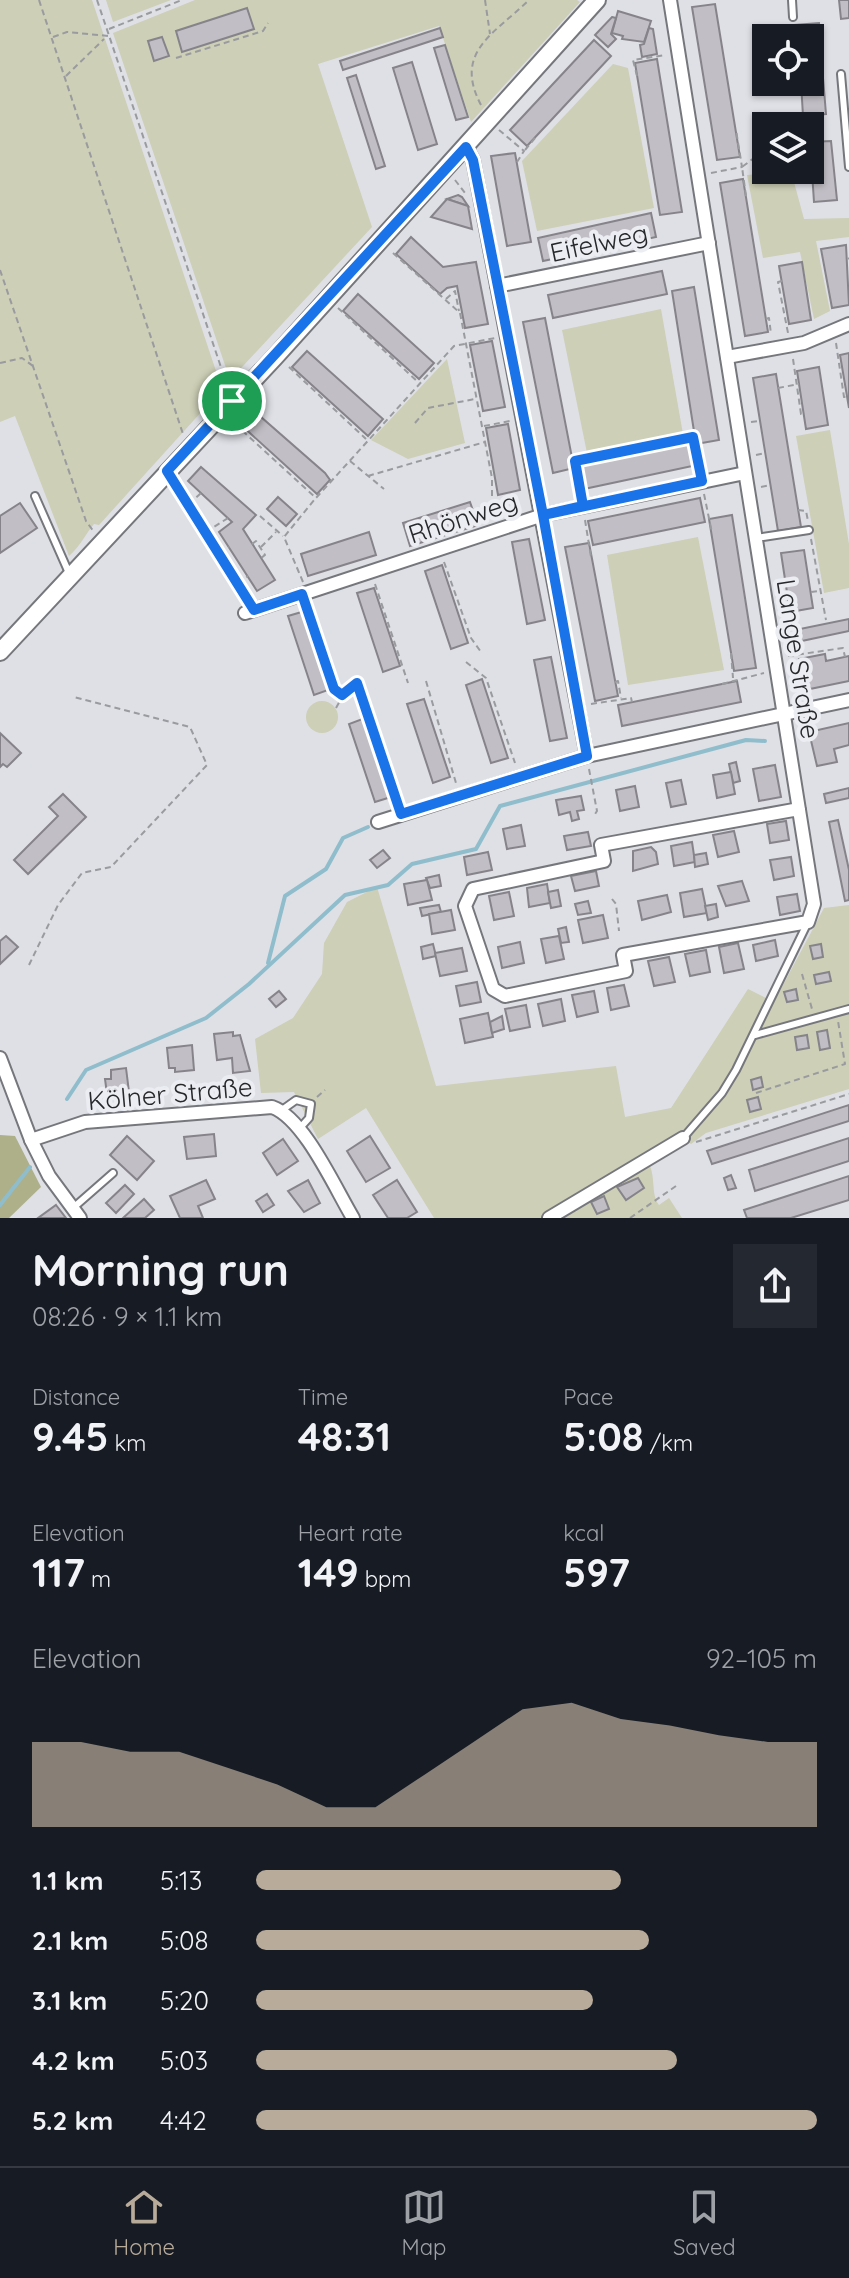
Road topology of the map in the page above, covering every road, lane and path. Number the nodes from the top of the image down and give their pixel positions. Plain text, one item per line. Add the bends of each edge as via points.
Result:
1 (39, 0) edge
2 (97, 0) edge
3 (182, 0) edge
4 (485, 0) edge
5 (529, 0) edge
6 (597, 0) edge
7 (670, 0) edge
8 (792, 0) edge
9 (793, 17) dead end
10 (268, 23) dead end
11 (108, 30) junction
12 (110, 36) junction
13 (51, 37) junction
14 (491, 37) junction
15 (104, 38) junction
16 (679, 53) junction
17 (176, 58) dead end
18 (841, 74) dead end
19 (637, 76) dead end
20 (64, 78) junction
21 (490, 120) junction
22 (736, 130) dead end
23 (535, 138) dead end
24 (466, 147) junction
25 (524, 151) junction
26 (752, 160) edge
27 (517, 162) dead end
28 (742, 167) junction
29 (849, 167) edge
30 (444, 171) junction
31 (698, 176) junction
32 (746, 196) dead end
33 (470, 203) dead end
34 (380, 241) junction
35 (709, 243) junction
36 (0, 270) edge
37 (782, 281) dead end
38 (497, 286) junction
39 (328, 299) junction
40 (445, 300) junction
41 (460, 313) junction
42 (766, 319) dead end
43 (849, 324) edge
44 (834, 330) junction
45 (507, 336) junction
46 (466, 344) junction
47 (791, 346) junction
48 (772, 349) junction
49 (276, 356) junction
50 (727, 357) junction
51 (0, 363) edge
52 (34, 367) junction
53 (419, 383) junction
54 (797, 385) junction
55 (778, 388) dead end
56 (847, 397) edge
57 (477, 399) junction
58 (227, 406) junction
59 (804, 414) dead end
60 (523, 419) junction
61 (415, 423) dead end
62 (483, 426) junction
63 (367, 440) junction
64 (485, 442) junction
65 (192, 444) junction
66 (349, 460) junction
67 (167, 471) junction
68 (745, 473) junction
69 (368, 476) junction
70 (702, 481) junction
71 (384, 489) dead end
72 (201, 493) dead end
73 (35, 496) dead end
74 (316, 498) junction
75 (188, 504) junction
76 (583, 506) junction
77 (798, 510) dead end
78 (543, 515) junction
79 (260, 516) dead end
80 (228, 518) dead end
81 (496, 530) junction
82 (809, 530) junction
83 (277, 531) junction
84 (205, 533) junction
85 (712, 533) dead end
86 (284, 537) junction
87 (756, 538) junction
88 (103, 541) junction
89 (252, 544) dead end
90 (229, 547) dead end
91 (261, 548) junction
92 (440, 549) junction
93 (219, 554) junction
94 (591, 557) dead end
95 (261, 558) dead end
96 (815, 562) junction
97 (806, 564) dead end
98 (371, 572) junction
99 (71, 576) junction
100 (248, 576) dead end
101 (237, 583) junction
102 (819, 591) junction
103 (811, 592) dead end
104 (305, 593) junction
105 (250, 612) joint
106 (826, 620) dead end
107 (812, 651) junction
108 (0, 652) edge
109 (481, 652) dead end
110 (731, 653) dead end
111 (813, 656) dead end
112 (845, 657) dead end
113 (466, 662) dead end
114 (776, 664) junction
115 (733, 679) junction
116 (426, 681) dead end
117 (362, 682) dead end
118 (615, 682) dead end
119 (357, 683) junction
120 (408, 683) dead end
121 (722, 684) dead end
122 (342, 695) junction
123 (74, 697) dead end
124 (621, 700) junction
125 (849, 700) edge
126 (632, 702) dead end
127 (577, 706) junction
128 (336, 708) dead end
129 (784, 713) junction
130 (587, 756) junction
131 (589, 771) dead end
132 (519, 776) junction
133 (460, 796) junction
134 (799, 809) junction
135 (401, 814) junction
136 (595, 814) dead end
137 (378, 822) dead end
138 (612, 899) dead end
139 (808, 922) junction
140 (619, 931) dead end
141 (29, 965) dead end
142 (802, 974) dead end
143 (849, 1009) edge
144 (837, 1012) junction
145 (814, 1018) junction
146 (755, 1035) junction
147 (0, 1058) edge
148 (756, 1093) dead end
149 (849, 1094) edge
150 (282, 1110) junction
151 (299, 1129) junction
152 (31, 1140) junction
153 (687, 1141) junction
154 (113, 1173) dead end
155 (676, 1186) dead end
156 (76, 1213) edge
157 (353, 1218) edge
158 (549, 1218) edge
159 (630, 1218) edge

1 - 13 path
2 - 11 path
3 - 11 path
4 - 14 path
5 - 14 path
6 - 21 street
7 - 16 street, Lange Straße
8 - 9 lane
10 - 17 path via 263,31
11 - 12 path
12 - 15 path
12 - 58 path
13 - 15 path via 67,32
13 - 20 path
14 - 21 path via 472,56 470,66 476,95
15 - 20 path
16 - 19 path via 633,60
16 - 31 street, Lange Straße
18 - 29 lane
20 - 65 path via 182,433
21 - 24 street
21 - 25 path
22 - 28 path
23 - 25 path
24 - 30 street
24 - 38 street via 473,160
25 - 27 path
26 - 28 path
28 - 31 path
28 - 32 path
30 - 33 path
30 - 34 street
31 - 35 street, Lange Straße
34 - 39 street
34 - 40 path
35 - 38 street, Eifelweg
35 - 50 street, Lange Straße
36 - 52 path
37 - 47 path via 778,282
38 - 45 street
39 - 49 street
39 - 53 path
40 - 41 path
40 - 41 path via 455,291
41 - 46 path
42 - 48 path
43 - 44 street
44 - 47 street
44 - 56 path
45 - 46 path
45 - 60 street
46 - 53 path via 454,346
46 - 57 path
47 - 48 street
47 - 54 path
48 - 50 street
49 - 58 street
49 - 63 path
50 - 68 street, Lange Straße
51 - 52 path via 22,358
52 - 88 path via 86,521
53 - 63 path
54 - 55 path
54 - 59 path
57 - 61 path via 428,408
57 - 62 path
58 - 65 street
58 - 74 path
60 - 62 path
60 - 78 street
62 - 64 path
63 - 66 path
64 - 69 path
64 - 81 path
65 - 67 street
66 - 69 path
66 - 74 path
67 - 75 path
67 - 88 street
68 - 70 street, Rhönweg
68 - 87 street, Lange Straße
69 - 71 path
70 - 76 street, Rhönweg
70 - 76 path via 693,437 575,461
70 - 85 path
72 - 75 path
73 - 99 lane
74 - 86 path
75 - 84 path
76 - 78 street, Rhönweg
76 - 94 path
77 - 82 path via 806,511
78 - 81 street, Rhönweg
78 - 127 street
79 - 83 path
80 - 84 path
81 - 92 street, Rhönweg
82 - 87 lane
82 - 96 path
83 - 86 path
83 - 91 path
84 - 93 path
86 - 104 path
87 - 114 street, Lange Straße
88 - 99 street
89 - 91 path via 256,541
90 - 93 path
91 - 95 path
92 - 98 street, Rhönweg
92 - 109 path via 471,638
93 - 101 path
96 - 97 path
96 - 102 path
98 - 104 street, Rhönweg
98 - 120 path
99 - 108 street
100 - 101 path
101 - 105 path
102 - 103 path
102 - 106 path
104 - 105 street, Rhönweg
104 - 122 path via 334,689
107 - 111 path
107 - 112 path via 843,648
107 - 114 path
110 - 115 path
113 - 132 path via 486,678
114 - 115 path
114 - 129 street, Lange Straße
115 - 121 path
116 - 133 path
117 - 119 path
118 - 124 path
119 - 122 path
119 - 135 path
122 - 128 path
123 - 141 path via 190,727 207,765 111,867 82,873 58,905
124 - 126 path
124 - 127 path
125 - 129 street
127 - 130 street
129 - 130 street
129 - 134 street, Lange Straße
130 - 132 street
131 - 136 path
132 - 133 street
133 - 135 street
134 - 139 street, Lange Straße via 814,904
134 - 139 street via 601,845 604,861 473,889 465,906 493,989 505,996 626,971 623,955
135 - 137 street
138 - 140 path
139 - 146 lane, Lange Straße
142 - 145 path
143 - 144 lane
144 - 145 lane
144 - 148 path via 845,1064
145 - 146 lane
146 - 153 lane, Lange Straße
147 - 152 street
149 - 153 path
150 - 151 street, Kölner Straße
150 - 151 lane via 296,1100 311,1104 309,1118
150 - 152 street, Kölner Straße via 258,1106 85,1122
151 - 157 street, Kölner Straße
152 - 156 street
153 - 158 street, Lange Straße
154 - 156 lane
155 - 159 path

